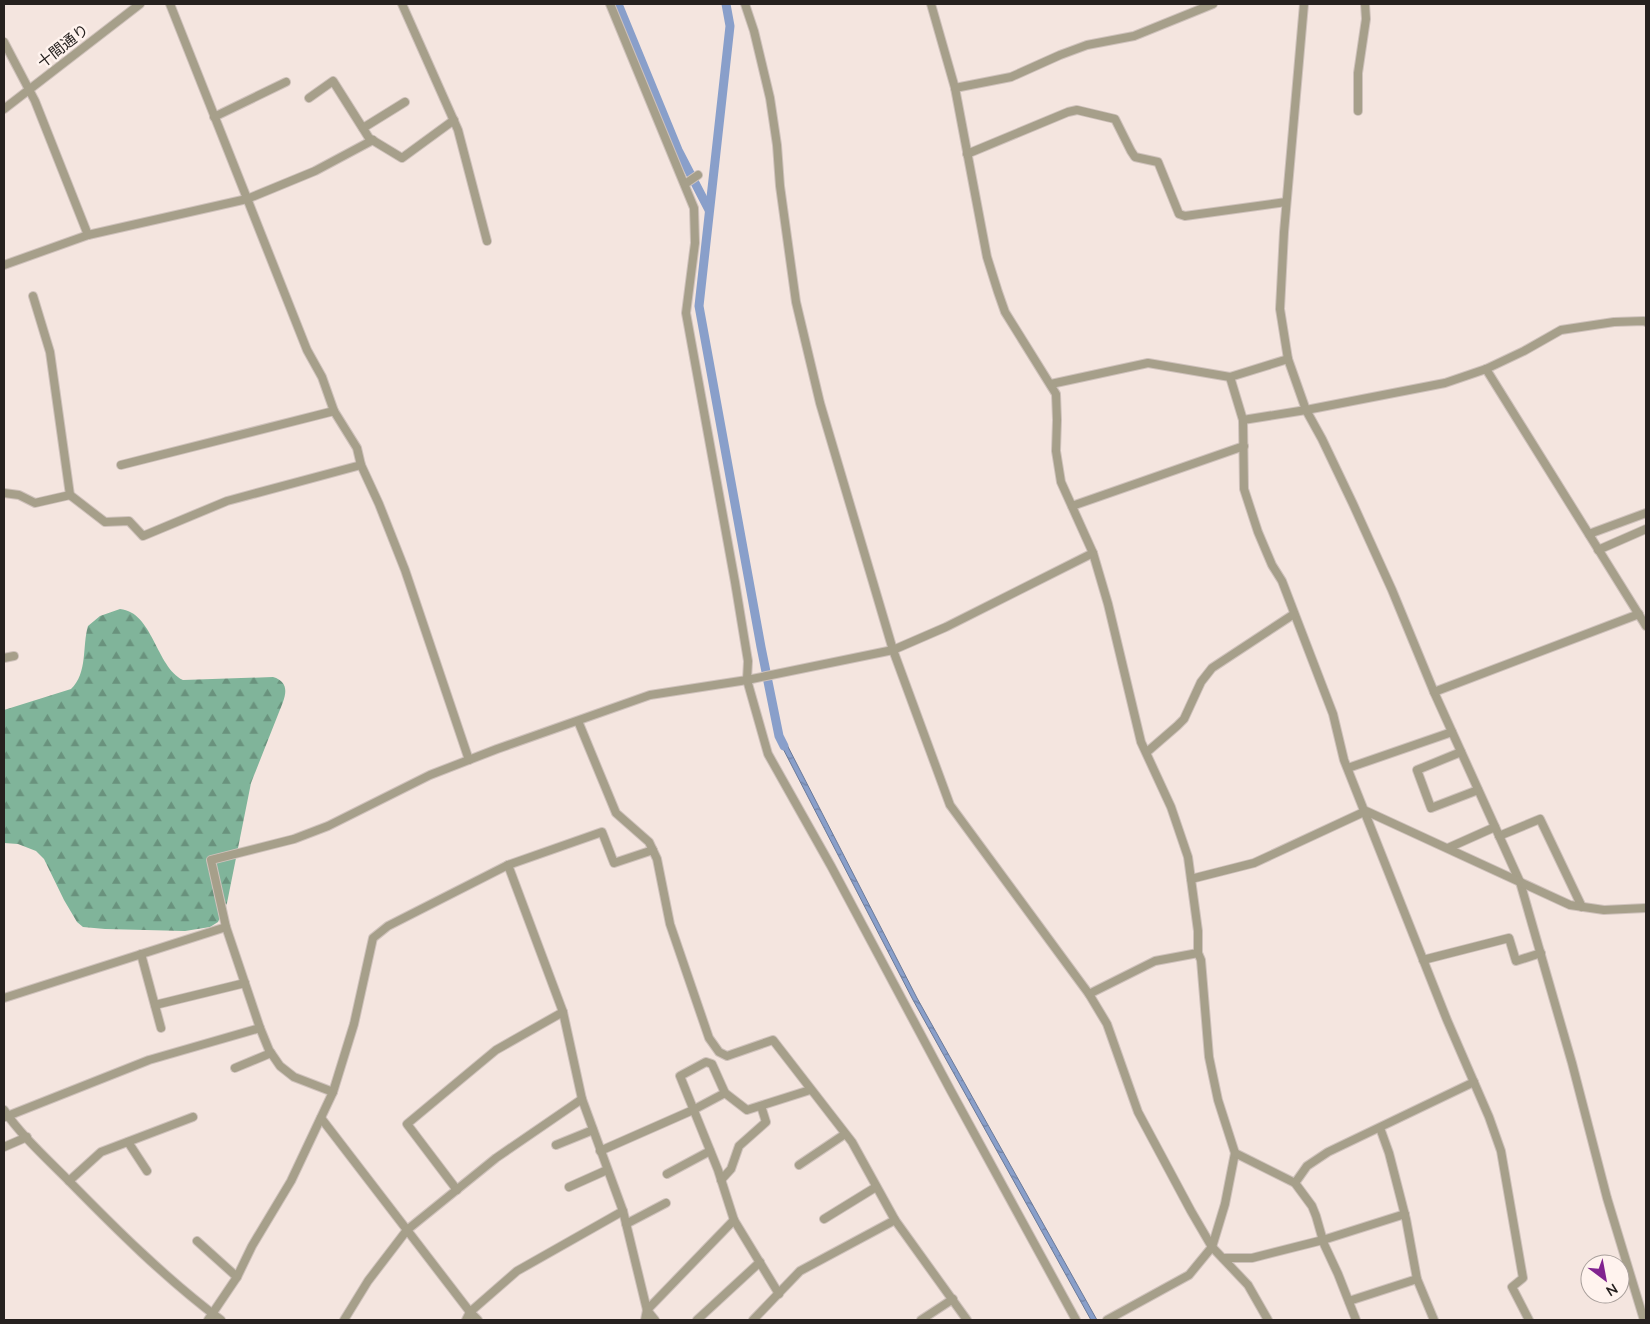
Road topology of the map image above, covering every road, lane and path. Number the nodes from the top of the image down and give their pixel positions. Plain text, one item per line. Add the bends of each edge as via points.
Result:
1 (140, 4) edge
2 (170, 4) edge
3 (402, 4) edge
4 (610, 4) edge
5 (931, 4) edge
6 (1213, 4) edge
7 (1304, 4) edge
8 (1365, 4) edge
9 (748, 5) edge
10 (4, 42) edge
11 (286, 82) dead end
12 (954, 88) junction
13 (30, 89) junction
14 (309, 98) dead end
15 (405, 102) dead end
16 (4, 109) edge
17 (1358, 111) dead end
18 (214, 118) junction
19 (454, 120) junction
20 (363, 128) junction
21 (373, 140) junction
22 (967, 154) junction
23 (698, 174) dead end
24 (685, 184) junction
25 (247, 199) junction
26 (1286, 202) junction
27 (88, 235) junction
28 (487, 241) dead end
29 (4, 265) edge
30 (34, 296) dead end
31 (1646, 322) edge
32 (1288, 359) junction
33 (1486, 369) junction
34 (1230, 378) junction
35 (1051, 384) junction
36 (1306, 410) junction
37 (334, 411) junction
38 (1243, 420) junction
39 (1244, 446) junction
40 (121, 464) dead end
41 (361, 465) junction
42 (4, 493) edge
43 (70, 495) junction
44 (1072, 506) junction
45 (1646, 513) edge
46 (1646, 529) edge
47 (1589, 534) junction
48 (1598, 550) junction
49 (1092, 553) junction
50 (1294, 614) junction
51 (1639, 614) junction
52 (1646, 626) edge
53 (893, 650) junction
54 (14, 656) dead end
55 (4, 658) edge
56 (747, 680) junction
57 (1434, 692) junction
58 (578, 721) junction
59 (1452, 732) junction
60 (1147, 752) junction
61 (1461, 752) junction
62 (469, 760) junction
63 (1348, 768) junction
64 (1478, 790) junction
65 (1366, 811) junction
66 (1495, 827) junction
67 (1499, 836) junction
68 (1448, 848) junction
69 (653, 850) junction
70 (508, 865) junction
71 (1191, 879) junction
72 (1520, 882) junction
73 (1582, 906) junction
74 (1646, 908) edge
75 (226, 927) junction
76 (1198, 953) junction
77 (1541, 953) junction
78 (141, 954) junction
79 (1423, 960) junction
80 (245, 984) junction
81 (1088, 994) junction
82 (4, 998) edge
83 (155, 1005) junction
84 (563, 1012) junction
85 (160, 1028) dead end
86 (260, 1028) junction
87 (271, 1053) junction
88 (235, 1068) dead end
89 (1474, 1082) junction
90 (810, 1090) junction
91 (333, 1092) junction
92 (725, 1093) junction
93 (582, 1099) junction
94 (761, 1106) junction
95 (694, 1110) junction
96 (5, 1114) edge
97 (193, 1118) dead end
98 (321, 1118) junction
99 (1380, 1128) junction
100 (593, 1130) junction
101 (845, 1134) junction
102 (27, 1137) junction
103 (128, 1142) junction
104 (556, 1145) dead end
105 (4, 1147) edge
106 (600, 1151) junction
107 (710, 1151) junction
108 (1234, 1153) junction
109 (799, 1165) dead end
110 (607, 1170) junction
111 (147, 1171) dead end
112 (667, 1174) dead end
113 (721, 1180) junction
114 (69, 1182) junction
115 (1295, 1183) junction
116 (568, 1187) dead end
117 (876, 1187) junction
118 (457, 1190) junction
119 (666, 1203) dead end
120 (622, 1211) junction
121 (1405, 1214) junction
122 (824, 1219) dead end
123 (734, 1220) junction
124 (895, 1220) junction
125 (626, 1224) junction
126 (408, 1230) junction
127 (1323, 1240) junction
128 (197, 1241) dead end
129 (1212, 1247) junction
130 (1223, 1258) junction
131 (760, 1262) junction
132 (237, 1278) junction
133 (1417, 1279) junction
134 (778, 1294) junction
135 (953, 1299) junction
136 (1349, 1301) junction
137 (647, 1310) junction
138 (470, 1312) junction
139 (210, 1317) edge
140 (221, 1320) edge
141 (344, 1320) edge
142 (466, 1320) edge
143 (478, 1320) edge
144 (645, 1320) edge
145 (655, 1320) edge
146 (697, 1320) edge
147 (753, 1320) edge
148 (921, 1320) edge
149 (967, 1320) edge
150 (1076, 1320) edge
151 (1107, 1320) edge
152 (1268, 1320) edge
153 (1356, 1320) edge
154 (1434, 1320) edge
155 (1529, 1320) edge
156 (1644, 1320) edge

1 - 13 street, 十間通り
2 - 18 street
3 - 19 street
4 - 24 street
5 - 12 street
6 - 12 street via 1134,36 1087,45 1011,77
7 - 26 street
8 - 17 street
9 - 53 street via 776,134 796,302 820,403
10 - 13 street
11 - 18 street
12 - 22 street
13 - 16 street, 十間通り
13 - 27 street
14 - 20 street via 333,81
15 - 20 street
18 - 25 street
19 - 21 street via 402,158
19 - 28 street
20 - 21 street
21 - 25 street via 315,170
22 - 26 street via 1077,110 1115,119 1135,157 1158,162 1180,214 1185,216
22 - 35 street via 987,257 1005,312
23 - 24 street
24 - 56 street via 694,208 694,243 686,313 748,661
25 - 27 street
25 - 37 street
26 - 32 street via 1280,309
27 - 29 street
30 - 43 street via 50,352
31 - 33 street via 1614,322 1561,330
32 - 34 street
32 - 36 street
33 - 36 street via 1445,382
33 - 47 street
34 - 35 street via 1148,363
34 - 38 street
35 - 44 street via 1058,400 1056,451 1061,482
36 - 38 street
36 - 57 street via 1354,504
37 - 40 street
37 - 41 street via 357,448
38 - 39 street
39 - 44 street
39 - 50 street via 1244,489 1258,532
41 - 43 street via 227,501 143,536 129,521 106,522
41 - 62 street via 405,570
42 - 43 street via 19,495 35,503
44 - 49 street
45 - 47 street
46 - 48 street
47 - 48 street
48 - 51 street
49 - 53 street via 946,627
49 - 60 street via 1108,604 1141,742
50 - 60 street via 1212,668 1201,682 1184,719
50 - 63 street via 1333,714
51 - 52 street
51 - 57 street
53 - 56 street
53 - 81 street via 950,805
54 - 55 street
56 - 58 street via 650,695
56 - 150 street via 768,754
57 - 59 street
58 - 62 street
58 - 69 street via 616,813 649,842
59 - 61 street
59 - 63 street
60 - 71 street via 1188,856
61 - 64 street
61 - 64 street via 1417,770 1431,808
62 - 75 street via 430,775 328,826 211,860
63 - 65 street
64 - 66 street
65 - 68 street
65 - 71 street via 1254,862
65 - 79 street
66 - 67 street
66 - 68 street
67 - 72 street
67 - 73 street via 1540,819
68 - 72 street
69 - 70 street via 614,862 602,832
69 - 90 street via 670,924 709,1038 719,1052 727,1056 773,1040
70 - 84 street
70 - 91 street via 388,926 373,938 354,1024
71 - 76 street
72 - 73 street via 1570,905
72 - 77 street
73 - 74 street via 1604,910
75 - 78 street
75 - 80 street
76 - 81 street via 1156,961
76 - 108 street via 1209,1057
77 - 79 street via 1516,961 1509,938
77 - 156 street via 1607,1198
78 - 82 street
78 - 83 street
79 - 89 street
80 - 83 street
80 - 86 street
81 - 129 street via 1107,1024 1138,1112
83 - 85 street
84 - 93 street
84 - 118 street via 496,1050 407,1124
86 - 87 street
86 - 96 street via 150,1060
87 - 88 street
87 - 91 street via 294,1077
89 - 99 street
89 - 155 street via 1501,1151 1523,1278 1512,1287
90 - 94 street
90 - 101 street
91 - 98 street
92 - 94 street via 747,1110
92 - 95 street
92 - 95 street via 712,1064 706,1062 680,1076
93 - 100 street
93 - 118 street via 496,1158
94 - 113 street via 766,1122 739,1146 731,1169
95 - 106 street
95 - 107 street
96 - 102 street
97 - 103 street
98 - 126 street
98 - 132 street via 291,1181
99 - 115 street via 1306,1166
99 - 121 street
100 - 104 street
100 - 106 street
101 - 109 street
101 - 117 street
102 - 105 street
102 - 114 street
103 - 111 street
103 - 114 street via 101,1152
106 - 110 street
107 - 112 street
107 - 113 street
108 - 115 street
108 - 129 street via 1225,1204
110 - 116 street
110 - 120 street
113 - 123 street
114 - 139 street
115 - 127 street via 1312,1206
117 - 122 street
117 - 124 street
118 - 126 street
119 - 125 street
120 - 125 street
120 - 138 street via 517,1271
121 - 127 street
121 - 133 street
123 - 131 street
123 - 137 street
124 - 134 street via 800,1271
124 - 135 street
125 - 137 street
126 - 138 street
126 - 141 street via 368,1281
127 - 130 street via 1252,1258
127 - 136 street
128 - 132 street
129 - 130 street
129 - 151 street via 1188,1275
130 - 152 street via 1248,1286
131 - 134 street
131 - 146 street
132 - 139 street
133 - 136 street
133 - 154 street
134 - 147 street
135 - 148 street
135 - 149 street
136 - 153 street
137 - 144 street
137 - 145 street
138 - 142 street
138 - 143 street
139 - 140 street

